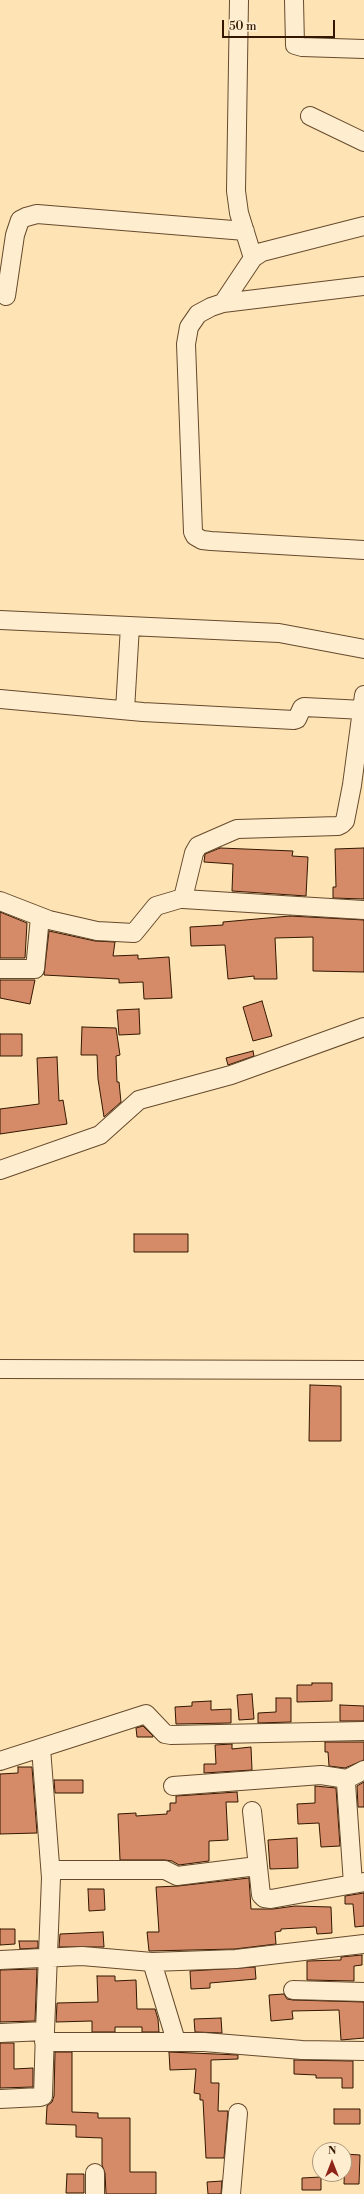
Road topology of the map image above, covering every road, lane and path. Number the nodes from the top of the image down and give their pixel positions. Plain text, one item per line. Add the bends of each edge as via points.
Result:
1 (239, 0) edge
2 (294, 0) edge
3 (364, 49) edge
4 (310, 116) dead end
5 (364, 142) edge
6 (364, 226) edge
7 (244, 231) junction
8 (253, 258) junction
9 (364, 286) edge
10 (6, 296) dead end
11 (223, 303) junction
12 (364, 550) edge
13 (0, 620) edge
14 (130, 626) junction
15 (364, 649) edge
16 (0, 699) edge
17 (363, 705) edge
18 (125, 710) junction
19 (183, 899) junction
20 (0, 901) edge
21 (364, 910) edge
22 (40, 917) junction
23 (0, 969) edge
24 (364, 1027) edge
25 (0, 1170) edge
26 (0, 1369) edge
27 (364, 1370) edge
28 (364, 1731) edge
29 (41, 1748) junction
30 (0, 1761) edge
31 (364, 1770) edge
32 (347, 1779) junction
33 (173, 1786) dead end
34 (252, 1811) dead end
35 (257, 1866) junction
36 (51, 1870) junction
37 (358, 1883) edge
38 (364, 1944) edge
39 (49, 1956) junction
40 (0, 1960) edge
41 (152, 1962) junction
42 (293, 1990) dead end
43 (364, 1992) edge
44 (0, 2033) edge
45 (45, 2037) junction
46 (176, 2041) junction
47 (364, 2051) edge
48 (0, 2099) edge
49 (238, 2113) dead end
50 (95, 2173) dead end
51 (95, 2194) edge
52 (231, 2194) edge

1 - 7 street via 236,190
2 - 3 street via 295,45
4 - 5 street
6 - 8 street via 274,248
7 - 8 street
7 - 10 street via 36,214 20,220 15,235
8 - 11 street
9 - 11 street
11 - 12 street via 198,314 190,327 186,344 195,536 211,541
13 - 14 street
14 - 15 street via 280,633
14 - 18 street
16 - 18 street
17 - 18 street via 304,707 294,720
17 - 19 street via 345,821 338,826 237,829 198,846
19 - 21 street
19 - 22 street via 156,906 134,933 97,931
20 - 22 street
22 - 23 street via 35,969
24 - 25 street via 232,1075 139,1100 100,1135
26 - 27 street
28 - 29 street via 168,1735 146,1714
29 - 30 street
29 - 36 street
31 - 32 street
32 - 33 street via 320,1775
32 - 37 street
34 - 35 street
35 - 36 street via 177,1876 165,1870
35 - 37 street via 261,1895 267,1899
36 - 39 street
38 - 41 street via 236,1959
39 - 40 street
39 - 41 street
39 - 45 street
41 - 46 street
42 - 43 street
44 - 45 street
45 - 46 street
45 - 48 street via 43,2096
46 - 47 street via 302,2050
49 - 52 street
50 - 51 street

